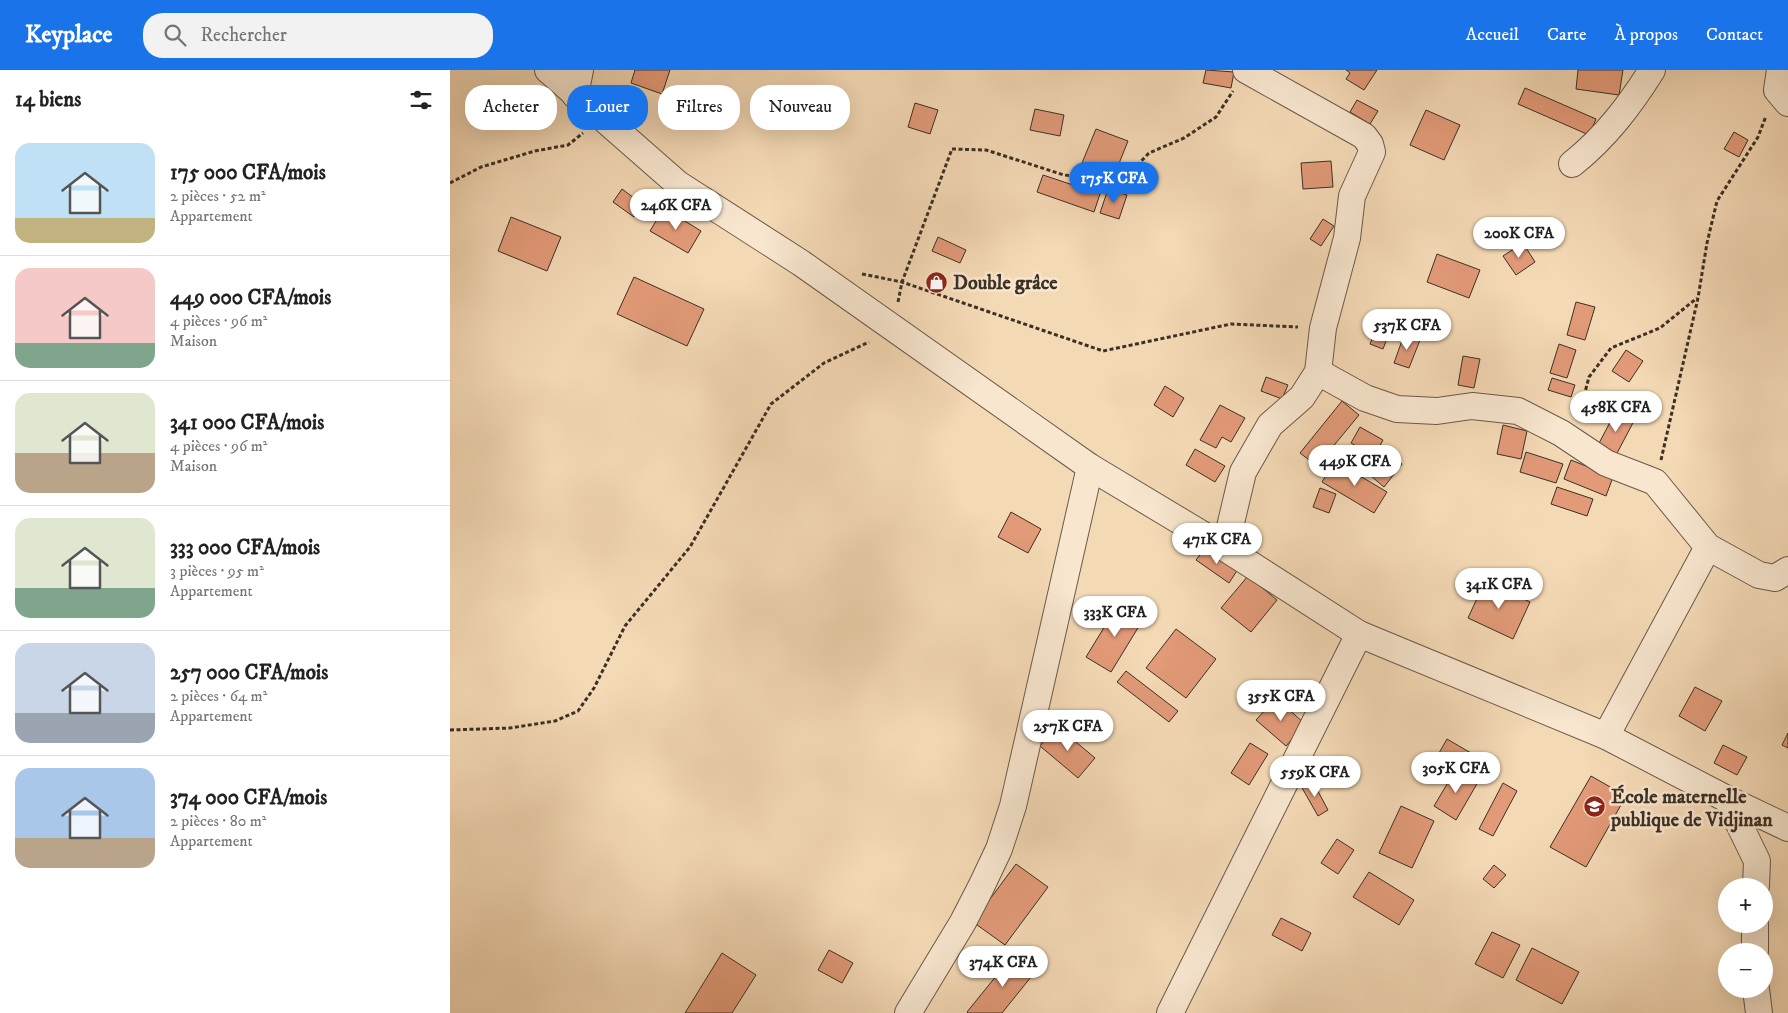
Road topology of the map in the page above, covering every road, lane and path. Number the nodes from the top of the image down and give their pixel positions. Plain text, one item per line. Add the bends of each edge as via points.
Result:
1 (548, 70) edge
2 (580, 70) edge
3 (1652, 70) edge
4 (1241, 78) edge
5 (577, 85) edge
6 (567, 88) edge
7 (1781, 88) edge
8 (586, 130) edge
9 (615, 130) edge
10 (1572, 164) dead end
11 (450, 183) edge
12 (856, 273) dead end
13 (902, 282) junction
14 (1698, 298) junction
15 (894, 328) junction
16 (1324, 328) junction
17 (1318, 372) junction
18 (1561, 433) junction
19 (1090, 467) junction
20 (1655, 482) junction
21 (1708, 547) junction
22 (1225, 548) junction
23 (1788, 570) edge
24 (1358, 634) junction
25 (450, 730) edge
26 (1606, 736) junction
27 (1727, 799) junction
28 (1788, 828) edge
29 (1756, 878) edge
30 (1757, 998) edge
31 (908, 1013) edge
32 (1170, 1013) edge
33 (1758, 1013) edge

1 - 6 street
2 - 5 street
3 - 10 street via 1626,110 1590,150
4 - 13 path via 1216,117 1184,138 1149,153 1124,179 1064,175 986,150 952,149
4 - 16 street via 1364,136 1370,144 1372,152 1352,196 1347,238
7 - 14 path via 1758,137 1717,200
8 - 11 path via 568,145 534,150 481,167
9 - 15 street via 678,184 801,262
12 - 13 path
13 - 15 path
13 - 16 path via 1103,352 1232,324
14 - 18 path via 1660,328 1612,348 1589,377 1579,418
14 - 20 path
15 - 19 street
15 - 25 path via 824,363 771,404 690,547 625,626 594,688 578,711 555,721 510,728
16 - 17 street
17 - 18 street via 1365,398 1397,409 1437,411 1472,406 1518,411
17 - 22 street via 1302,397 1270,425 1243,472
18 - 20 street via 1606,463
19 - 22 street
19 - 31 street via 1013,806 999,849 963,922
20 - 21 street
21 - 23 street via 1759,576 1776,578
21 - 26 street
22 - 24 street
24 - 26 street
24 - 32 street
26 - 27 street
27 - 28 street
27 - 29 street via 1757,861
30 - 33 street

